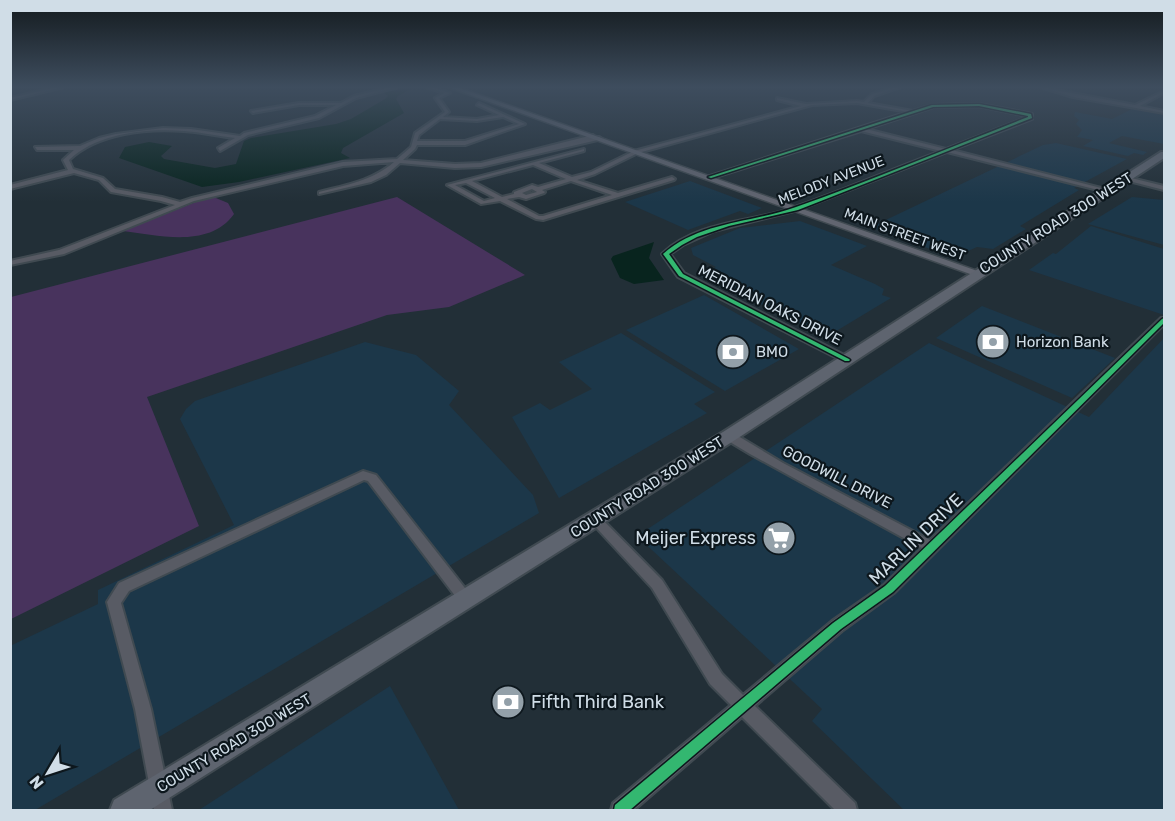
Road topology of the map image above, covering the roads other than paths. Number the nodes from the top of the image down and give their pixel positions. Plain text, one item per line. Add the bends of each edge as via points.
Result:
1 (285, 125) edge
2 (430, 125) edge
3 (519, 125) edge
4 (560, 125) edge
5 (736, 125) edge
6 (871, 125) edge
7 (1010, 125) edge
8 (859, 129) junction
9 (239, 137) junction
10 (596, 138) junction
11 (414, 143) junction
12 (37, 148) dead end
13 (80, 148) junction
14 (220, 149) dead end
15 (582, 150) dead end
16 (944, 150) junction
17 (636, 152) junction
18 (1164, 154) edge
19 (399, 160) junction
20 (534, 163) junction
21 (73, 171) junction
22 (710, 177) junction
23 (672, 179) dead end
24 (1127, 179) junction
25 (572, 180) junction
26 (467, 181) junction
27 (10, 187) edge
28 (1164, 188) edge
29 (1110, 191) junction
30 (321, 193) dead end
31 (617, 195) junction
32 (502, 199) junction
33 (179, 204) junction
34 (796, 209) junction
35 (10, 263) edge
36 (977, 273) junction
37 (681, 275) joint
38 (1164, 320) edge
39 (847, 360) junction
40 (729, 436) junction
41 (595, 519) junction
42 (930, 547) junction
43 (467, 601) junction
44 (742, 708) junction
45 (161, 800) edge
46 (124, 810) edge
47 (620, 810) edge
48 (848, 810) edge

1 - 9 street
2 - 11 street via 417,134
3 - 11 street via 465,143
4 - 10 main road, MAIN STREET WEST
5 - 17 street
6 - 8 street
7 - 16 street, MELODY AVENUE
8 - 16 street
8 - 22 street
9 - 13 street via 162,129 110,137
9 - 14 street
10 - 17 main road, MAIN STREET WEST
10 - 19 street via 474,166
11 - 19 street
12 - 13 street
13 - 21 street via 66,160
15 - 20 street
16 - 29 street
16 - 34 street, MELODY AVENUE
17 - 22 main road, MAIN STREET WEST
17 - 25 street
18 - 24 main road, COUNTY ROAD 300 WEST
19 - 30 street via 378,177
19 - 33 street via 343,164
20 - 25 street
20 - 26 street
21 - 27 street
21 - 33 street via 101,179 113,191
22 - 34 main road, MAIN STREET WEST
23 - 31 street
24 - 28 street
24 - 29 main road, COUNTY ROAD 300 WEST
25 - 31 street
25 - 32 street via 526,197
26 - 32 street
26 - 32 street via 450,185 483,203
29 - 36 main road, COUNTY ROAD 300 WEST
31 - 32 street via 543,218
33 - 35 street via 60,252
34 - 36 main road, MAIN STREET WEST
34 - 37 street, MELODY AVENUE via 732,222 681,242 666,254
36 - 39 main road, COUNTY ROAD 300 WEST
37 - 39 street, MERIDIAN OAKS DRIVE
38 - 42 street, MARLIN DRIVE
39 - 40 main road, COUNTY ROAD 300 WEST
40 - 41 main road, COUNTY ROAD 300 WEST
40 - 42 street, GOODWILL DRIVE
41 - 43 main road, COUNTY ROAD 300 WEST
41 - 44 street via 657,584 716,679
42 - 44 street, MARLIN DRIVE via 889,589 837,626
43 - 45 main road, COUNTY ROAD 300 WEST
43 - 45 street via 372,478 363,475 124,587 114,602 143,709
44 - 47 street, MARLIN DRIVE
44 - 48 street
45 - 46 main road, COUNTY ROAD 300 WEST

